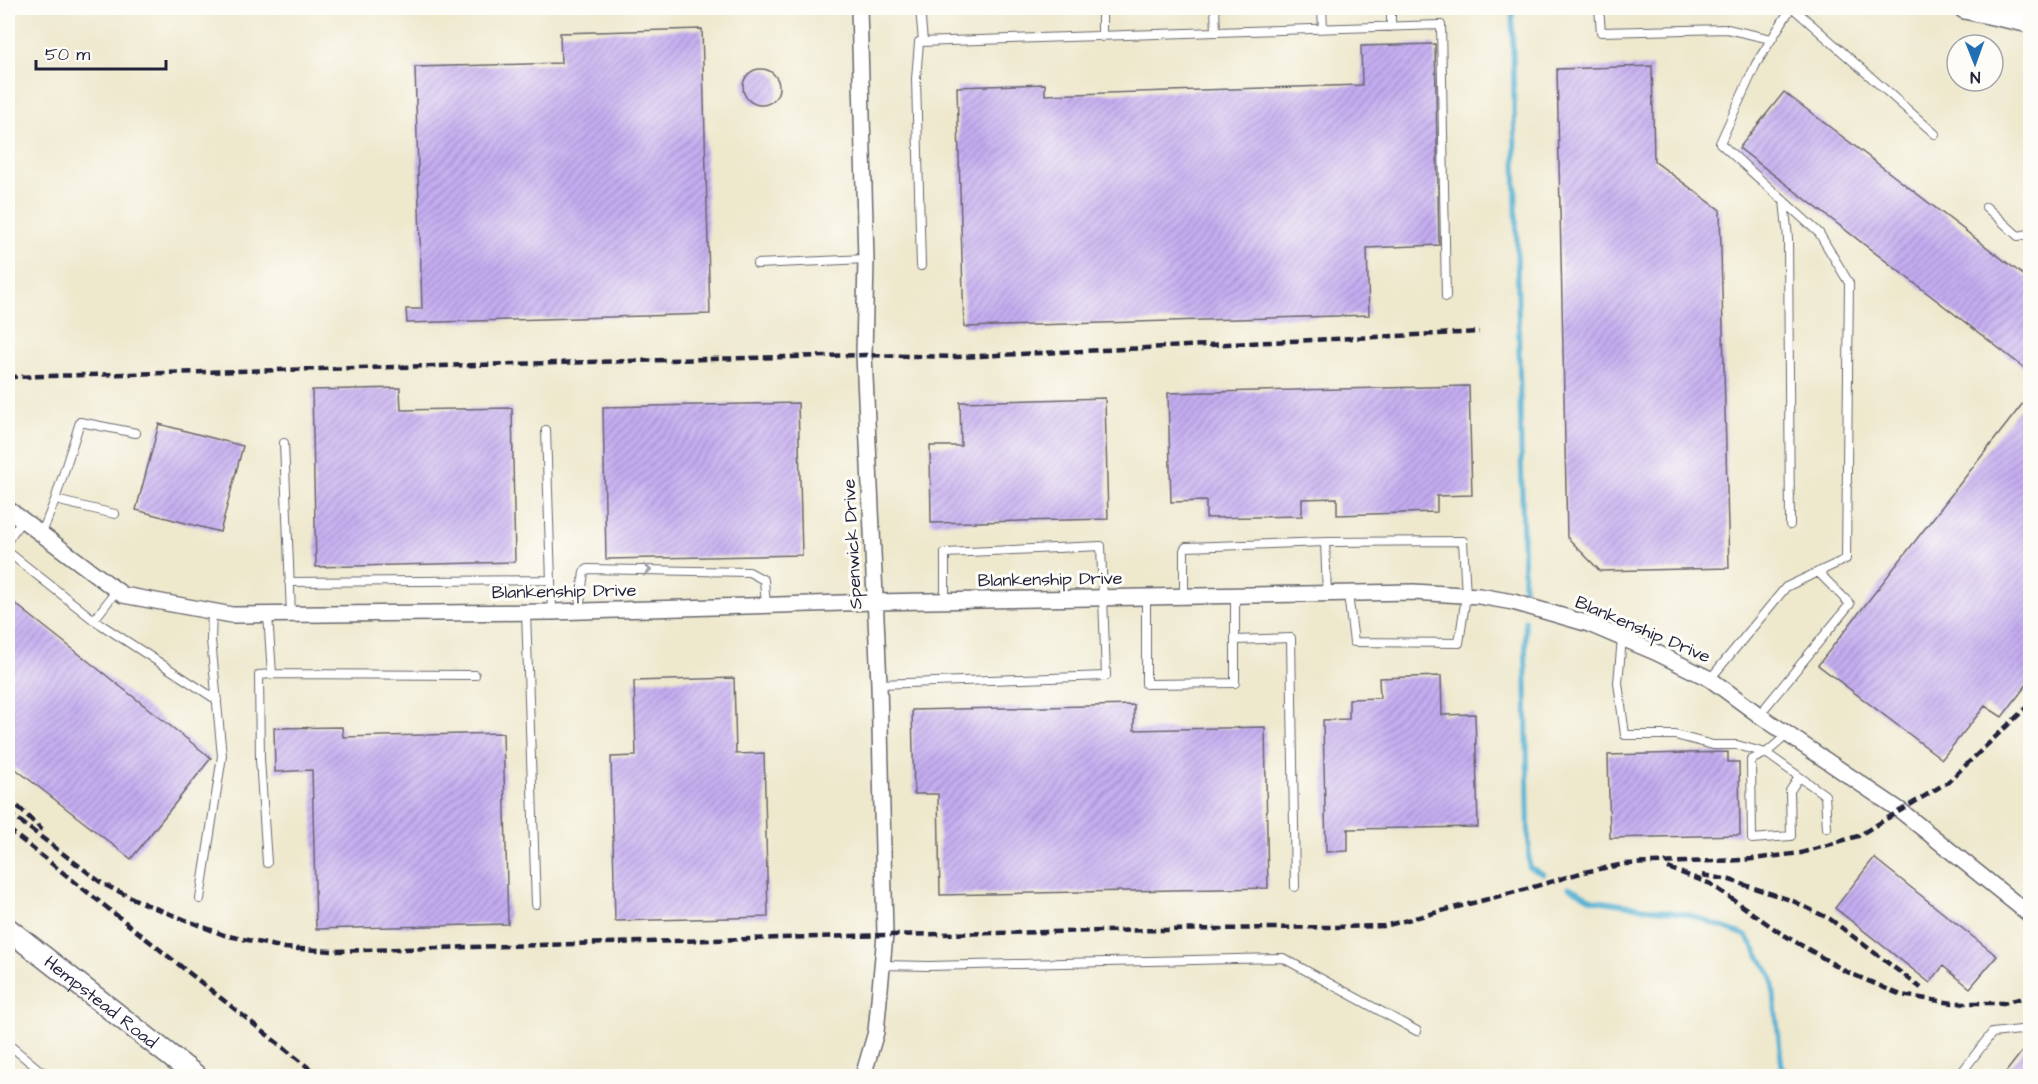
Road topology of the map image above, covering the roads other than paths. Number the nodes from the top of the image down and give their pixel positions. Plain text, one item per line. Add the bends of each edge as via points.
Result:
1 (859, 8) edge
2 (920, 8) edge
3 (1102, 8) edge
4 (1215, 8) edge
5 (1322, 8) edge
6 (1391, 8) edge
7 (1599, 8) edge
8 (1792, 8) edge
9 (1965, 8) edge
10 (2031, 22) edge
11 (1391, 27) junction
12 (1323, 29) junction
13 (1216, 32) junction
14 (1102, 37) junction
15 (1771, 39) junction
16 (923, 42) junction
17 (1935, 134) dead end
18 (1784, 201) junction
19 (1986, 207) dead end
20 (2031, 232) edge
21 (866, 259) junction
22 (757, 264) dead end
23 (921, 266) dead end
24 (1446, 297) dead end
25 (546, 430) dead end
26 (136, 433) dead end
27 (284, 442) dead end
28 (55, 500) junction
29 (8, 509) edge
30 (115, 514) dead end
31 (22, 520) junction
32 (1790, 525) dead end
33 (41, 535) junction
34 (8, 540) edge
35 (1325, 542) junction
36 (8, 552) edge
37 (1818, 572) junction
38 (551, 580) junction
39 (290, 582) junction
40 (117, 590) junction
41 (1235, 594) junction
42 (1327, 594) junction
43 (1348, 594) junction
44 (1184, 596) junction
45 (1466, 596) junction
46 (1146, 597) junction
47 (1104, 598) junction
48 (945, 601) junction
49 (874, 602) junction
50 (766, 605) junction
51 (212, 611) junction
52 (579, 611) junction
53 (526, 612) junction
54 (552, 612) junction
55 (291, 614) junction
56 (268, 615) junction
57 (94, 620) junction
58 (1622, 638) junction
59 (1235, 640) junction
60 (272, 674) junction
61 (475, 675) dead end
62 (1710, 679) junction
63 (879, 684) junction
64 (217, 700) junction
65 (1759, 715) junction
66 (1788, 734) junction
67 (1766, 753) junction
68 (1799, 777) junction
69 (1827, 828) dead end
70 (267, 863) dead end
71 (1295, 887) dead end
72 (200, 899) dead end
73 (536, 904) dead end
74 (2031, 915) edge
75 (8, 929) edge
76 (882, 965) junction
77 (2031, 1029) edge
78 (1417, 1031) dead end
79 (8, 1044) edge
80 (44, 1076) edge
81 (196, 1077) edge
82 (863, 1077) edge
83 (1959, 1077) edge

1 - 21 street, Spenwick Drive
2 - 16 lane
3 - 14 lane
4 - 13 lane
5 - 12 lane
6 - 11 lane
7 - 15 lane via 1601,32 1727,28
8 - 15 lane
8 - 17 lane
9 - 10 main road
11 - 12 lane
11 - 24 lane via 1441,25
12 - 13 lane
13 - 14 lane
14 - 16 lane
15 - 18 lane via 1720,143
16 - 23 lane via 919,42 916,79
18 - 32 lane via 1788,238
18 - 37 lane via 1819,233 1849,284 1846,559
19 - 20 lane via 2018,236
21 - 22 lane
21 - 49 street, Spenwick Drive via 864,355
25 - 38 lane
26 - 28 lane via 80,422
27 - 39 lane
28 - 30 lane
28 - 33 lane
29 - 31 street, Blankenship Drive
31 - 33 street, Blankenship Drive
31 - 34 lane
33 - 40 street, Blankenship Drive
35 - 42 lane
35 - 44 lane via 1186,548
35 - 45 lane via 1461,540
36 - 57 lane
37 - 62 lane via 1786,587
37 - 65 lane via 1850,604
38 - 39 lane
38 - 54 lane
39 - 55 lane
40 - 51 street, Blankenship Drive via 123,596
40 - 57 lane
41 - 42 street, Blankenship Drive
41 - 44 street, Blankenship Drive
41 - 59 lane
42 - 43 street, Blankenship Drive
43 - 45 street, Blankenship Drive via 1413,592
43 - 45 lane via 1354,642 1459,643
44 - 46 street, Blankenship Drive
45 - 58 street, Blankenship Drive via 1513,602
46 - 47 street, Blankenship Drive
46 - 59 lane via 1146,684 1235,683
47 - 48 street, Blankenship Drive
47 - 48 lane via 1101,546 945,553
47 - 63 lane via 1106,676
48 - 49 street, Blankenship Drive
49 - 50 street, Blankenship Drive
49 - 63 street, Spenwick Drive
50 - 52 street, Blankenship Drive
52 -> 50 lane via 584,572 588,569 748,572 764,580
51 - 56 street, Blankenship Drive
51 - 64 lane
52 - 54 street, Blankenship Drive
53 - 54 street, Blankenship Drive
53 - 55 street, Blankenship Drive
53 - 73 lane
55 - 56 street, Blankenship Drive
56 - 60 lane
57 - 64 lane
58 - 62 street, Blankenship Drive
58 - 67 lane via 1618,683 1624,735 1675,735
59 - 71 lane via 1291,638
60 - 61 lane
60 - 70 lane via 259,675
62 - 65 street, Blankenship Drive
63 - 76 street, Spenwick Drive via 885,936
64 - 72 lane via 222,756
65 - 66 street, Blankenship Drive
66 - 67 lane
66 - 74 street, Blankenship Drive via 1901,811
67 - 68 lane
67 - 68 lane via 1751,760 1752,839 1791,836 1790,791
68 - 69 lane via 1825,795
75 - 81 main road, Hempstead Road
76 - 78 lane via 1282,958
76 - 82 street, Spenwick Drive via 876,1032
77 - 83 lane via 1992,1033
79 - 80 lane

